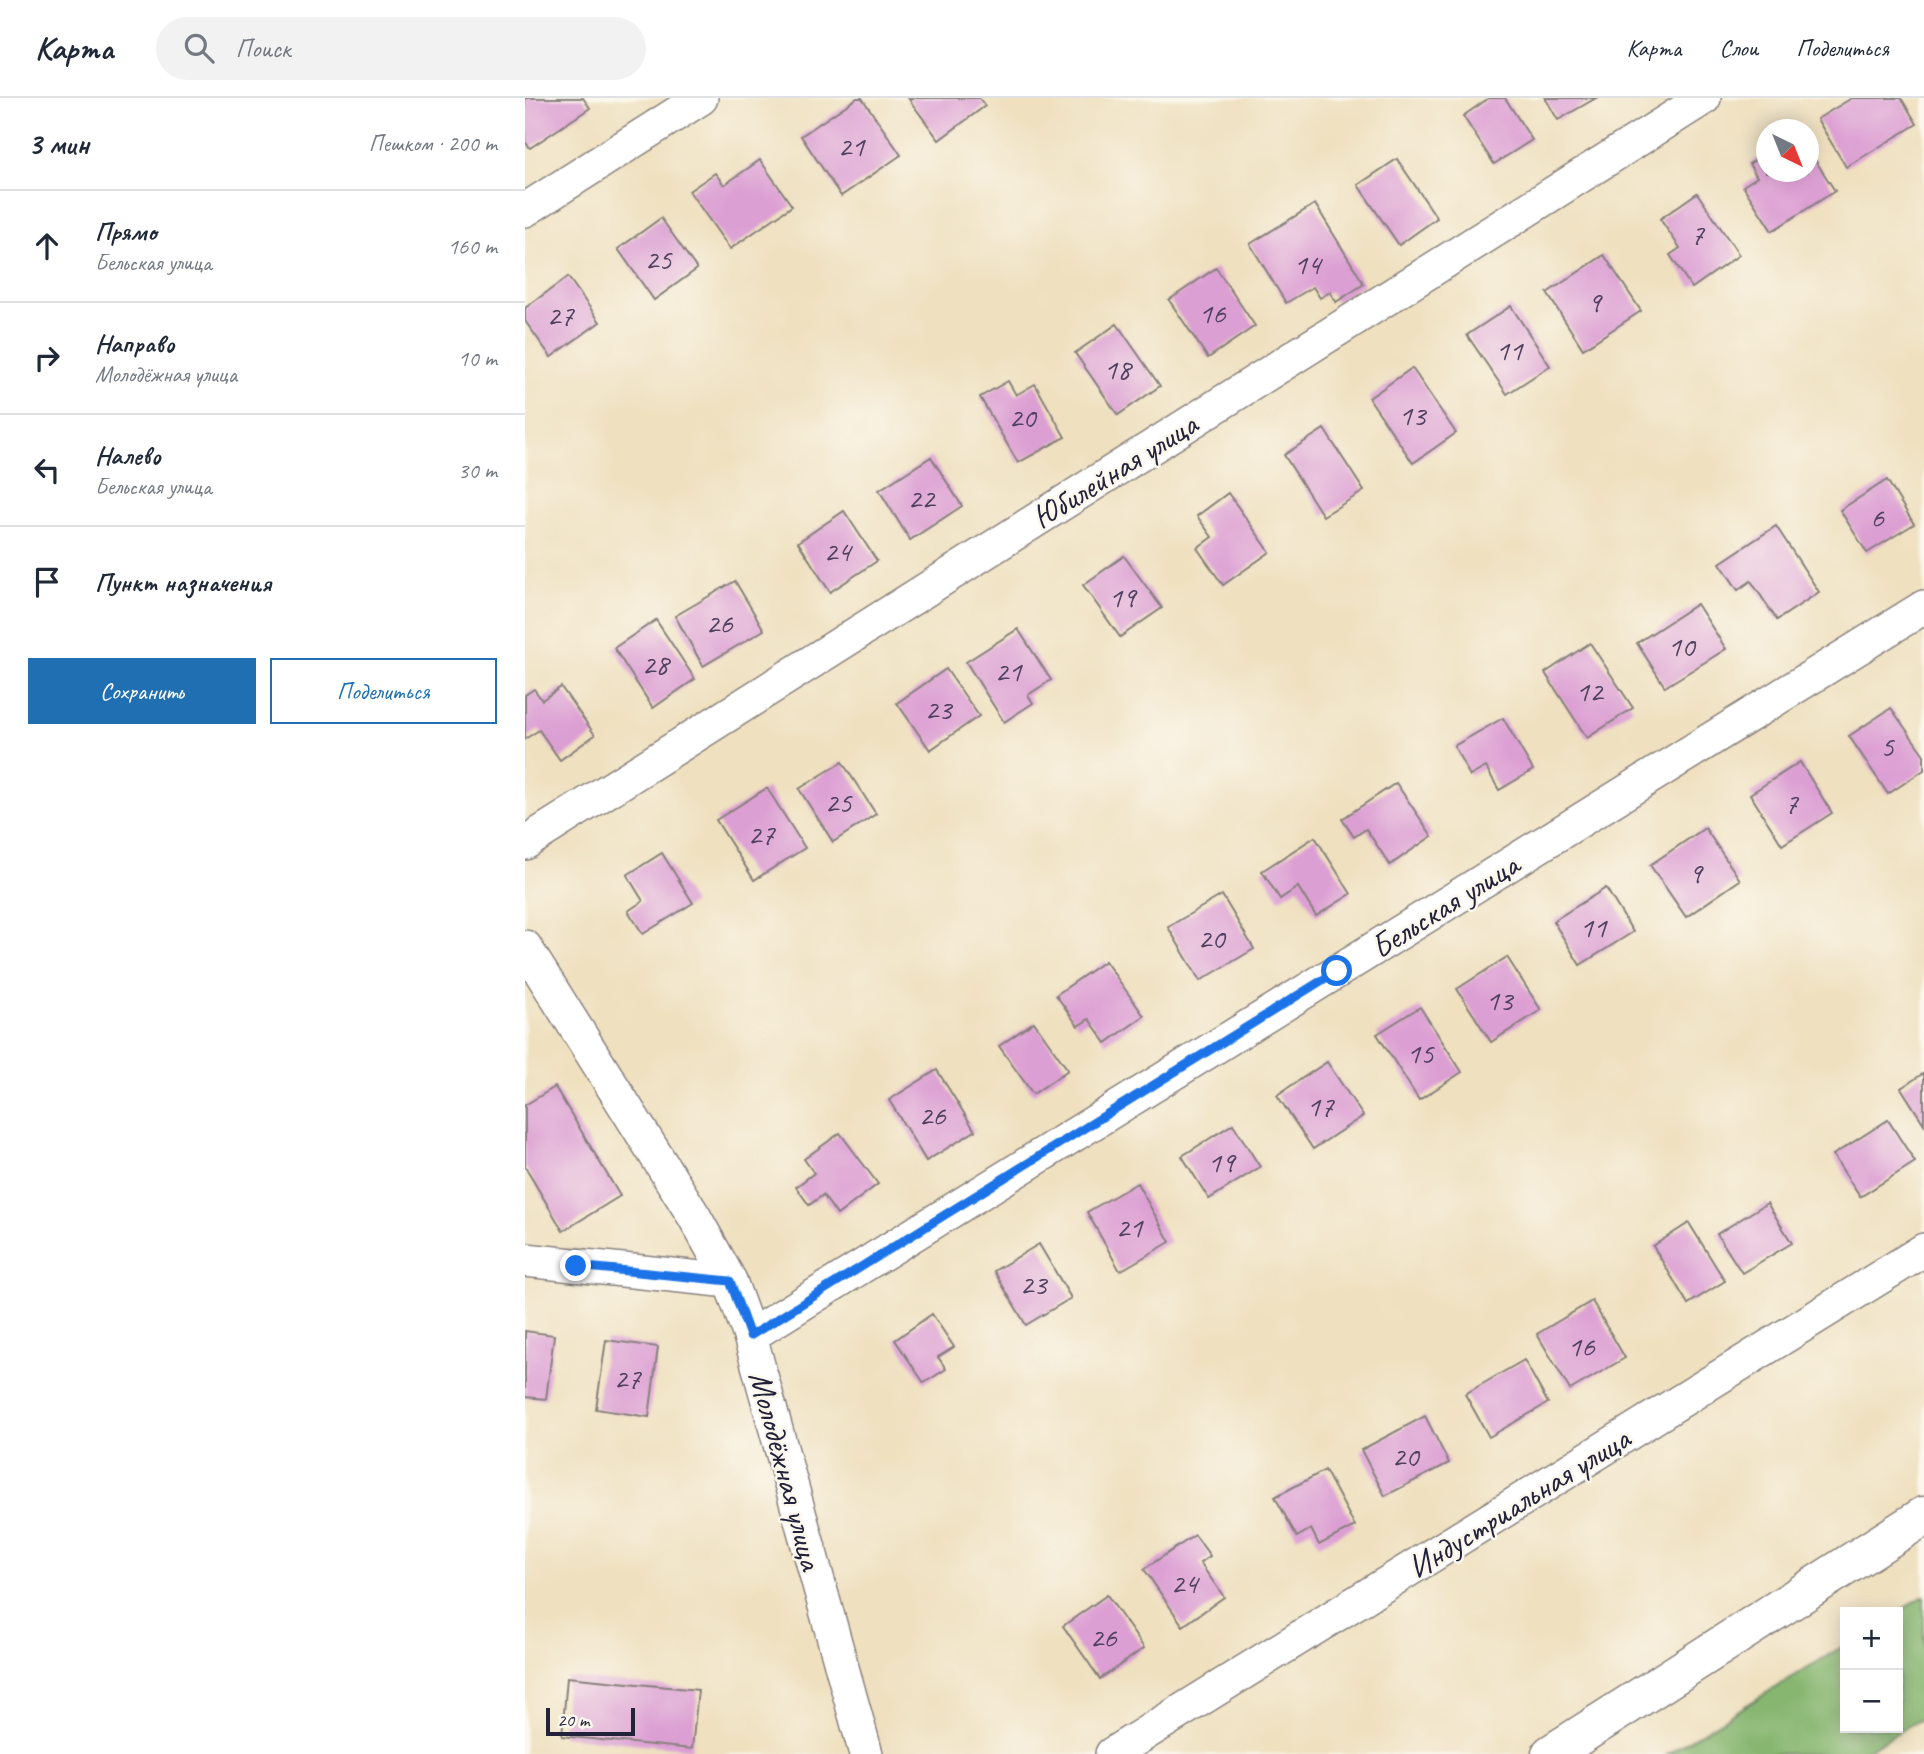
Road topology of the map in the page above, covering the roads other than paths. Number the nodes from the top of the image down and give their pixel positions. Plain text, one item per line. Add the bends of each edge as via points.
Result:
1 (701, 98) edge
2 (1704, 98) edge
3 (525, 210) edge
4 (1924, 607) edge
5 (525, 843) edge
6 (525, 947) edge
7 (1924, 1250) edge
8 (525, 1260) edge
9 (730, 1281) junction
10 (750, 1336) junction
11 (1924, 1516) edge
12 (866, 1754) edge
13 (1112, 1754) edge
14 (1551, 1754) edge

1 - 3 street
2 - 5 street, Юбилейная улица
4 - 10 street, Бельская улица
6 - 9 street, Молодёжная улица
7 - 13 street, Индустриальная улица
8 - 9 street
9 - 10 street, Молодёжная улица
10 - 12 street, Молодёжная улица
11 - 14 street

